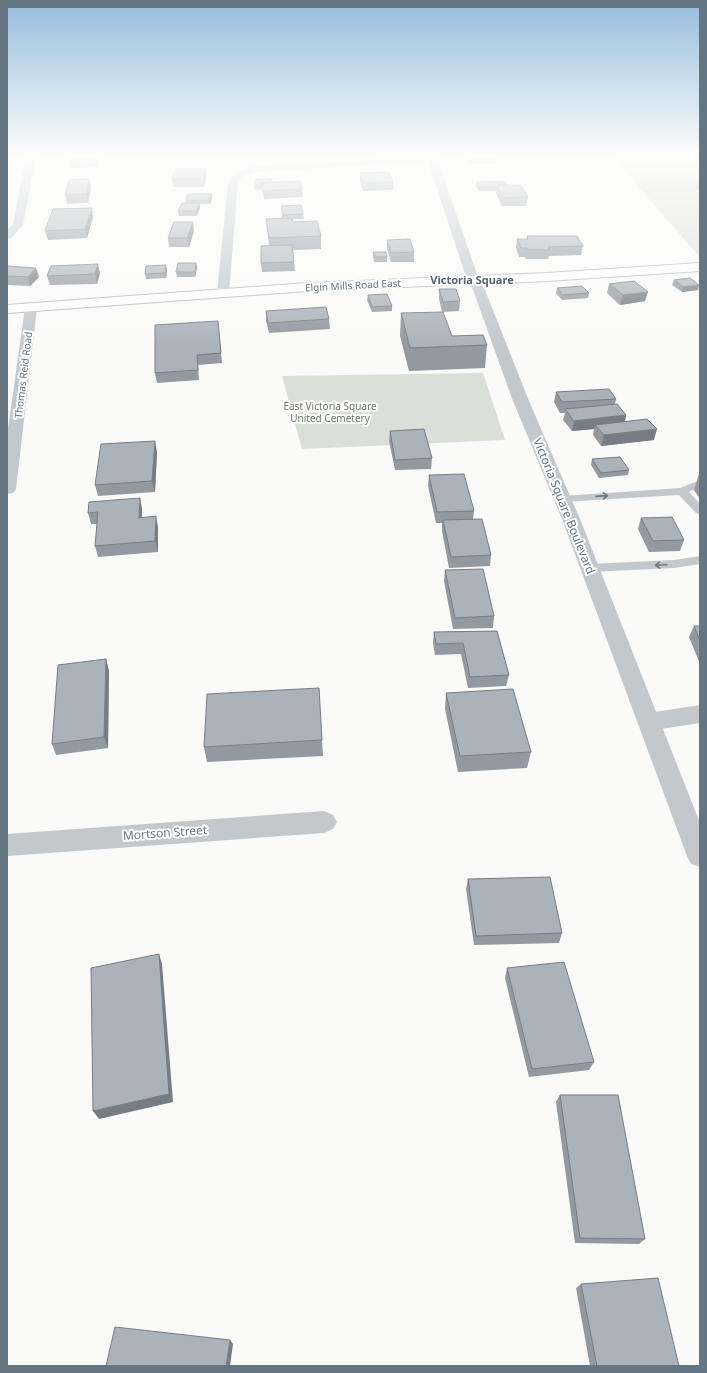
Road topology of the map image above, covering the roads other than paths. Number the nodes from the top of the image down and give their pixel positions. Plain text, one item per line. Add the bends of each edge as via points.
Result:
1 (19, 219) edge
2 (230, 219) edge
3 (453, 219) edge
4 (7, 236) edge
5 (700, 267) edge
6 (473, 280) junction
7 (223, 293) junction
8 (31, 308) junction
9 (7, 310) edge
10 (700, 483) edge
11 (7, 489) edge
12 (682, 491) junction
13 (563, 499) junction
14 (700, 511) edge
15 (700, 560) edge
16 (590, 568) junction
17 (700, 714) edge
18 (648, 722) junction
19 (324, 822) dead end
20 (7, 845) edge
21 (700, 856) edge

1 - 4 street via 18,225
2 - 7 street
3 - 6 street, Victoria Square Boulevard
5 - 6 main road, Elgin Mills Road East
6 - 7 main road, Elgin Mills Road East
6 - 13 street, Victoria Square Boulevard
7 - 8 main road, Elgin Mills Road East
8 - 9 main road, Elgin Mills Road East
8 - 11 street, Thomas Reid Road
10 - 12 lane
13 -> 12 lane
12 - 14 lane
13 - 16 street, Victoria Square Boulevard
15 -> 16 lane via 674,564
16 - 18 street, Victoria Square Boulevard
17 - 18 street
18 - 21 street, Victoria Square Boulevard
19 - 20 street, Mortson Street

